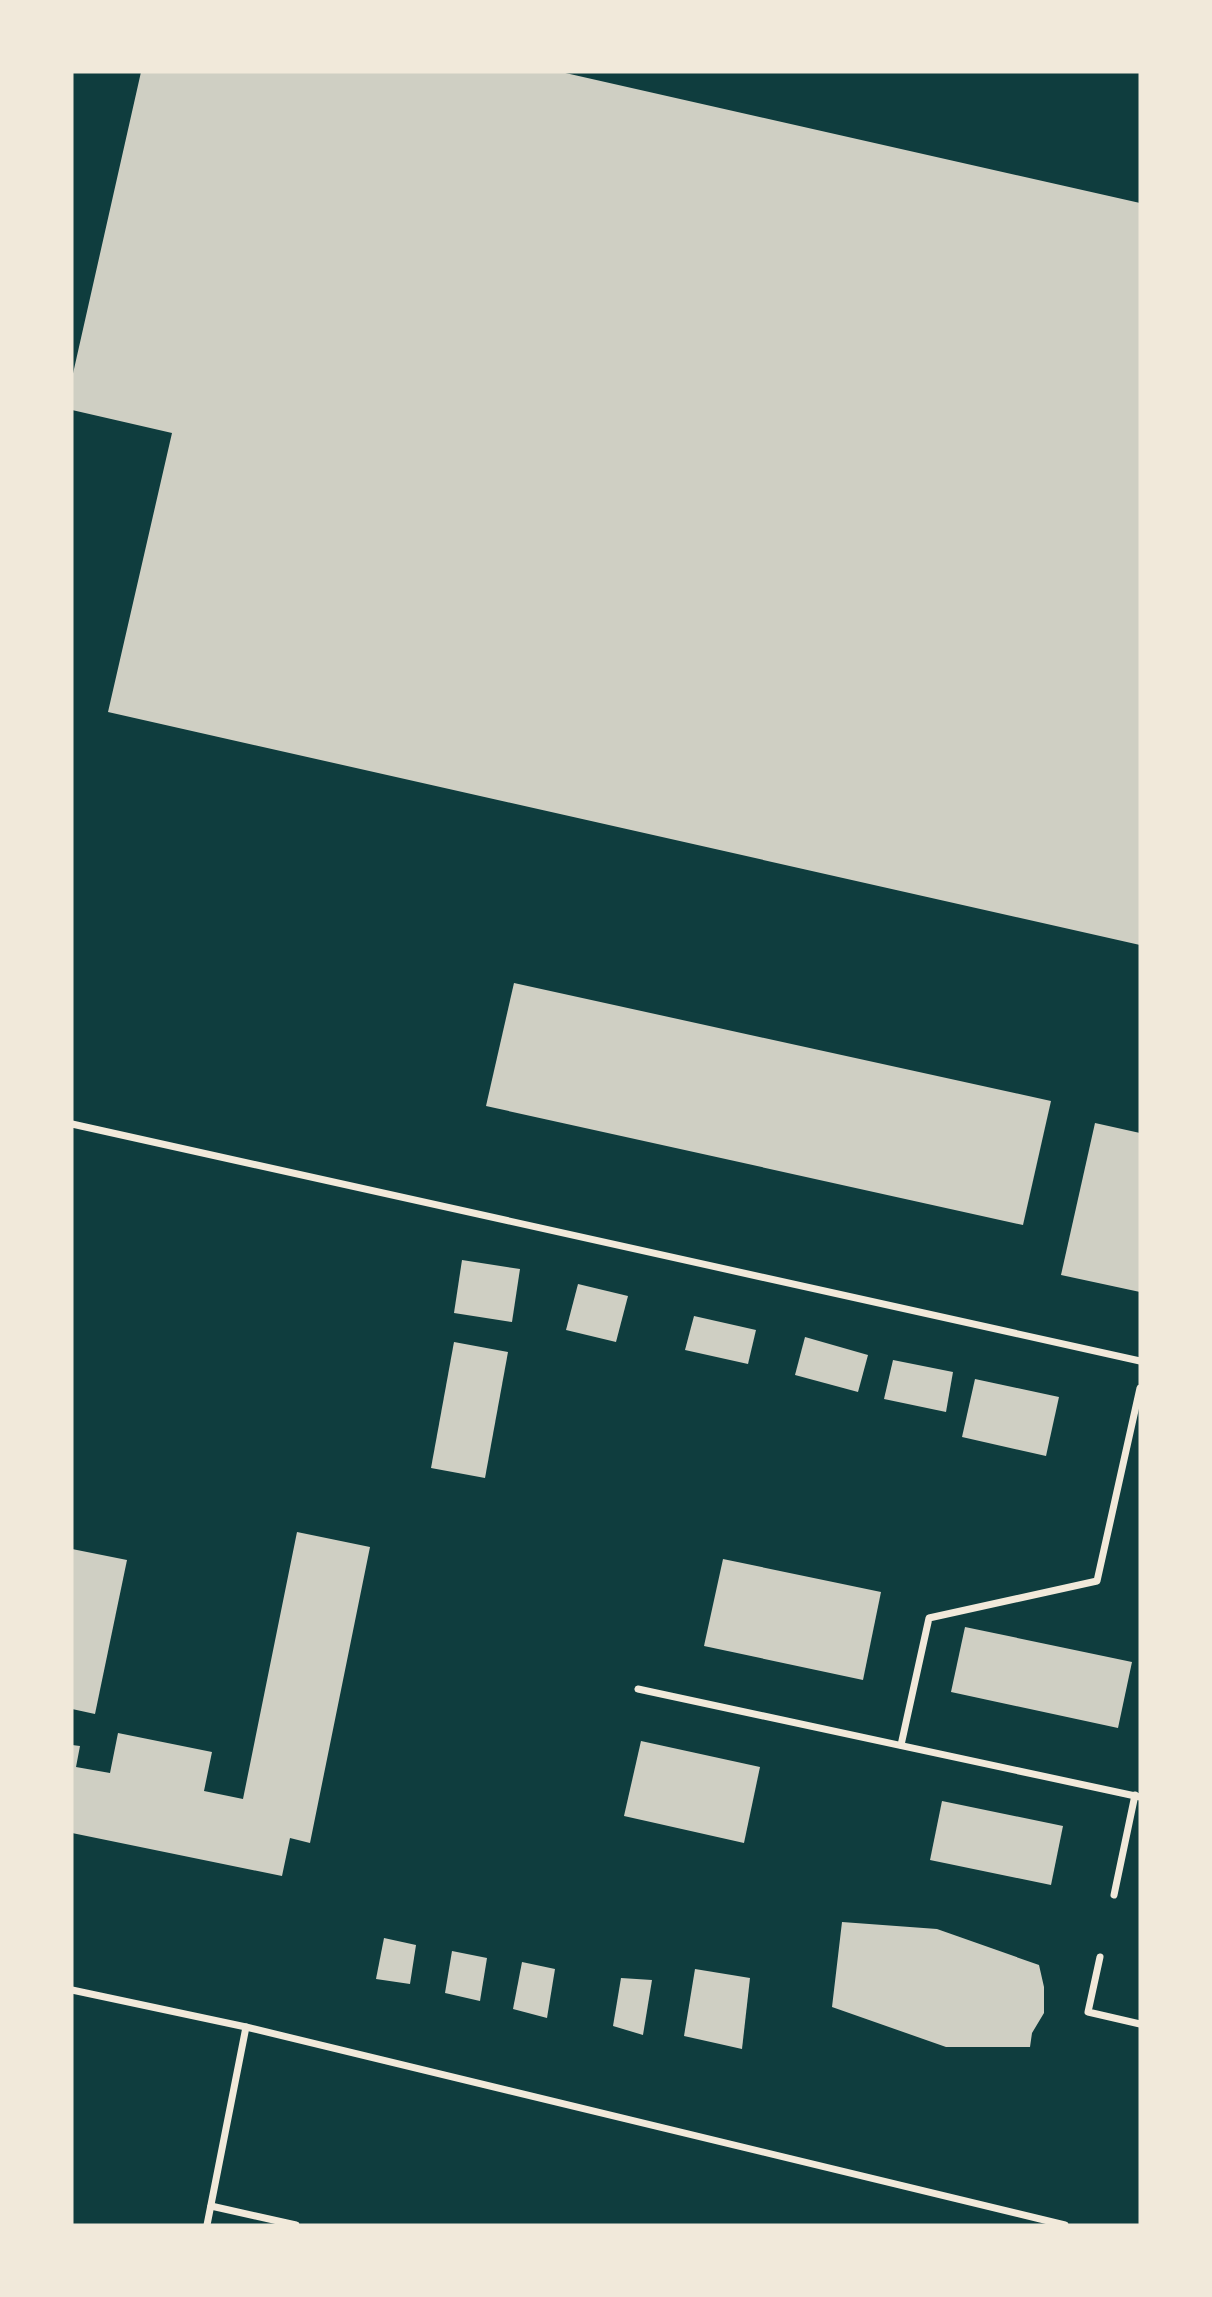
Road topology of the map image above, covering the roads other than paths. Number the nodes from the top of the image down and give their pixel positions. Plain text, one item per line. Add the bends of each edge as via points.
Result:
1 (72, 1125) edge
2 (1140, 1361) edge
3 (1140, 1388) edge
4 (638, 1689) dead end
5 (901, 1745) junction
6 (1138, 1796) edge
7 (1114, 1895) dead end
8 (1100, 1957) dead end
9 (72, 1990) edge
10 (1140, 2024) edge
11 (246, 2027) junction
12 (211, 2206) junction
13 (207, 2225) edge
14 (296, 2225) edge
15 (1065, 2225) edge

1 - 2 street
3 - 5 street via 1097,1581 929,1618
4 - 5 street
5 - 6 street
6 - 7 street
8 - 10 street via 1088,2012
9 - 11 street
11 - 12 street
11 - 15 street
12 - 13 street
12 - 14 street

